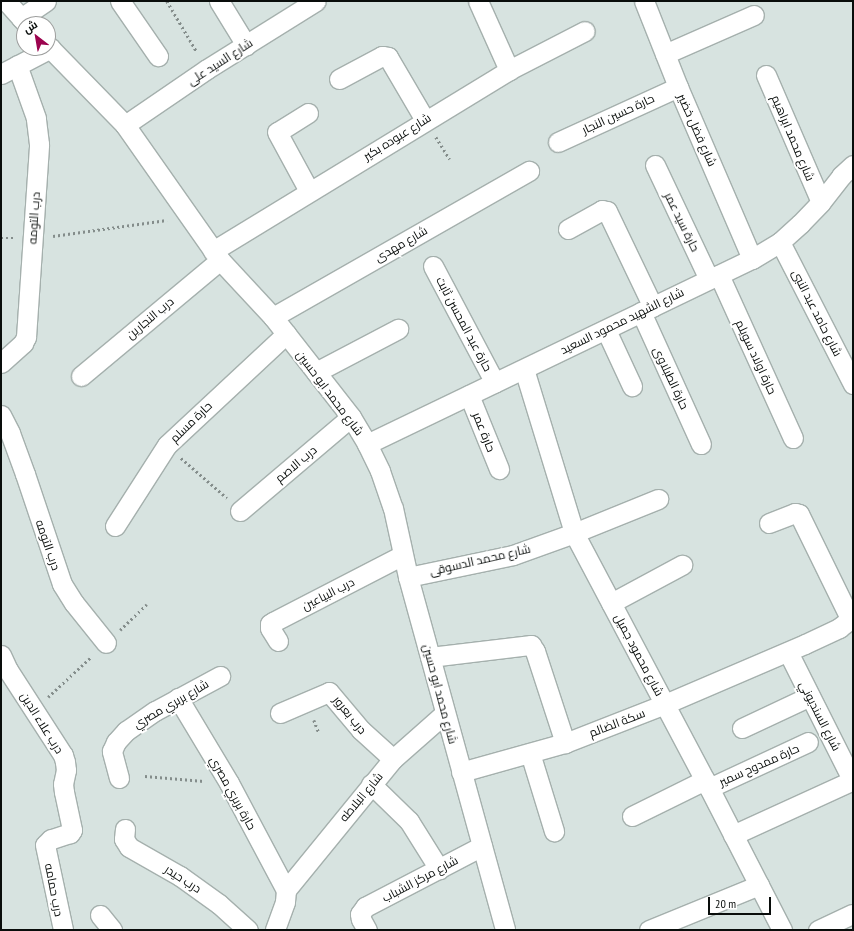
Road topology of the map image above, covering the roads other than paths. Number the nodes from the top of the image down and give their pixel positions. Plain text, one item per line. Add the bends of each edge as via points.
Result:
1 (6, 1) edge
2 (46, 1) edge
3 (120, 1) edge
4 (219, 1) edge
5 (316, 1) edge
6 (478, 1) edge
7 (644, 1) edge
8 (754, 15) dead end
9 (20, 16) edge
10 (30, 16) edge
11 (585, 31) dead end
12 (246, 45) junction
13 (56, 54) edge
14 (665, 54) junction
15 (33, 56) edge
16 (158, 56) dead end
17 (9, 70) edge
18 (510, 70) junction
19 (766, 74) dead end
20 (339, 79) dead end
21 (678, 87) junction
22 (308, 113) dead end
23 (425, 120) junction
24 (125, 125) junction
25 (558, 142) dead end
26 (655, 165) dead end
27 (853, 166) edge
28 (529, 171) dead end
29 (309, 192) junction
30 (820, 202) junction
31 (568, 229) dead end
32 (780, 242) junction
33 (216, 256) junction
34 (752, 259) junction
35 (433, 266) dead end
36 (714, 277) junction
37 (647, 310) junction
38 (273, 317) junction
39 (398, 329) dead end
40 (606, 330) junction
41 (286, 334) junction
42 (1, 363) edge
43 (524, 368) junction
44 (316, 372) junction
45 (81, 376) dead end
46 (495, 383) junction
47 (853, 384) edge
48 (632, 386) dead end
49 (469, 395) junction
50 (1, 415) edge
51 (351, 417) junction
52 (793, 438) dead end
53 (367, 444) junction
54 (702, 444) dead end
55 (499, 469) dead end
56 (658, 499) dead end
57 (240, 510) road end
58 (769, 523) dead end
59 (115, 526) dead end
60 (574, 533) junction
61 (403, 555) junction
62 (682, 565) dead end
63 (408, 577) junction
64 (611, 603) junction
65 (852, 619) edge
66 (278, 641) dead end
67 (106, 643) dead end
68 (788, 652) junction
69 (1, 655) edge
70 (430, 657) junction
71 (220, 676) dead end
72 (810, 696) junction
73 (178, 698) junction
74 (665, 704) junction
75 (280, 713) dead end
76 (445, 713) junction
77 (742, 728) dead end
78 (808, 742) dead end
79 (565, 743) junction
80 (530, 753) junction
81 (393, 759) junction
82 (461, 772) junction
83 (119, 778) dead end
84 (853, 780) edge
85 (371, 784) junction
86 (707, 784) junction
87 (632, 816) dead end
88 (125, 829) dead end
89 (554, 831) dead end
90 (734, 835) junction
91 (482, 846) junction
92 (46, 850) joint
93 (439, 869) junction
94 (759, 885) junction
95 (286, 890) junction
96 (100, 914) dead end
97 (853, 914) edge
98 (364, 922) edge
99 (62, 930) edge
100 (112, 930) edge
101 (248, 930) edge
102 (274, 930) edge
103 (505, 930) edge
104 (649, 930) edge
105 (782, 930) edge
106 (818, 930) edge

1 - 9 street
2 - 10 street
3 - 16 street
4 - 12 street
5 - 12 street, شارع السيد على
6 - 18 street
7 - 14 street, شارع فضل خضير
8 - 14 street
11 - 18 street, شارع عبوده بكير
12 - 24 street, شارع السيد على
13 - 24 street, شارع محمد ابو حسين
14 - 21 street, شارع فضل خضير
15 - 17 street
17 - 42 street, درب التومه via 36,118 38,135 26,337
18 - 23 street, شارع عبوده بكير
19 - 30 street, شارع محمد ابراهيم
20 - 23 street via 382,56 388,57
21 - 25 street, حارة حسين النجار
21 - 34 street, شارع فضل خضير
22 - 29 street via 277,132
23 - 29 street, شارع عبوده بكير
24 - 33 street, شارع محمد ابو حسين
26 - 36 street, حارة سيد عمر
27 - 30 street, شارع الشهيد محمود السعيد via 841,176
28 - 38 street, شارع مهدى
29 - 33 street, شارع عبوده بكير
30 - 32 street, شارع الشهيد محمود السعيد
31 - 37 street, حارة الطبلاوى via 602,210 607,211
32 - 34 street, شارع الشهيد محمود السعيد
32 - 47 street, شارع حامد عبد النبى
33 - 38 street, شارع محمد ابو حسين
33 - 45 street, درب النجارين
34 - 36 street, شارع الشهيد محمود السعيد
35 - 46 street, حارة عبد المحسن ثابت
36 - 37 street, شارع الشهيد محمود السعيد
36 - 52 street, حارة اولاد سويلم
37 - 40 street, شارع الشهيد محمود السعيد
37 - 54 street, حارة الطبلاوى
38 - 41 street, شارع محمد ابو حسين
39 - 44 street
40 - 43 street, شارع الشهيد محمود السعيد
40 - 48 street
41 - 44 street, شارع محمد ابو حسين
41 - 59 street, حارة مسلم via 167,445
43 - 46 street, شارع الشهيد محمود السعيد
43 - 60 street, شارع محمود جميل
44 - 51 street, شارع محمد ابو حسين
46 - 49 street, شارع الشهيد محمود السعيد
49 - 53 street, شارع الشهيد محمود السعيد
49 - 55 street, حارة عمر
50 - 67 street, درب التومه via 25,474 62,584
51 - 53 street, شارع محمد ابو حسين
51 - 57 street, درب الاصم
53 - 61 street, شارع محمد ابو حسين via 393,508
56 - 60 street, شارع محمد الدسوقى
58 - 65 street via 795,513 799,514
60 - 63 street, شارع محمد الدسوقى via 513,554
60 - 64 street, شارع محمود جميل
61 - 63 street, شارع محمد ابو حسين
61 - 66 street, درب البياعين via 272,622 270,628
62 - 64 street
63 - 70 street, شارع محمد ابو حسين
64 - 74 street, شارع محمود جميل
65 - 68 street, سكة الضالم via 839,628
68 - 72 street, شارع السنديوني
68 - 74 street, سكة الضالم
69 - 92 street, درب علاء الدين via 65,762 63,784 72,830 51,839 45,846
70 - 76 street, شارع محمد ابو حسين
70 - 79 street via 531,645
71 - 73 street, شارع بربري مصري
72 - 77 street
72 - 84 street, شارع السنديوني
73 - 83 street, شارع بربري مصري via 126,731 116,742 112,751
73 - 95 street, حارة بربري مصري via 229,783
74 - 79 street, سكة الضالم
74 - 86 street, شارع محمود جميل
75 - 81 street, درب بعرور via 329,692 360,730
76 - 81 street, شارع البلاطه
76 - 82 street, شارع محمد ابو حسين
78 - 86 street, حارة ممدوح سمير
79 - 80 street, سكة الضالم
80 - 82 street, سكة الضالم
80 - 89 street
81 - 85 street, شارع البلاطه
82 - 91 street, شارع محمد ابو حسين
84 - 90 street
85 - 93 street via 409,821
85 - 95 street, شارع البلاطه
86 - 87 street, حارة ممدوح سمير
86 - 90 street, شارع محمود جميل
88 - 101 street, درب حيدر via 124,839 129,847 185,880 219,904
90 - 94 street, شارع محمود جميل
91 - 93 street, شارع مركز الشباب
91 - 103 street, شارع محمد ابو حسين
92 - 99 street, درب حمامه
93 - 98 street, شارع مركز الشباب via 365,907
94 - 104 street
94 - 105 street, شارع محمود جميل
95 - 102 street via 286,902
96 - 100 street
97 - 106 street

